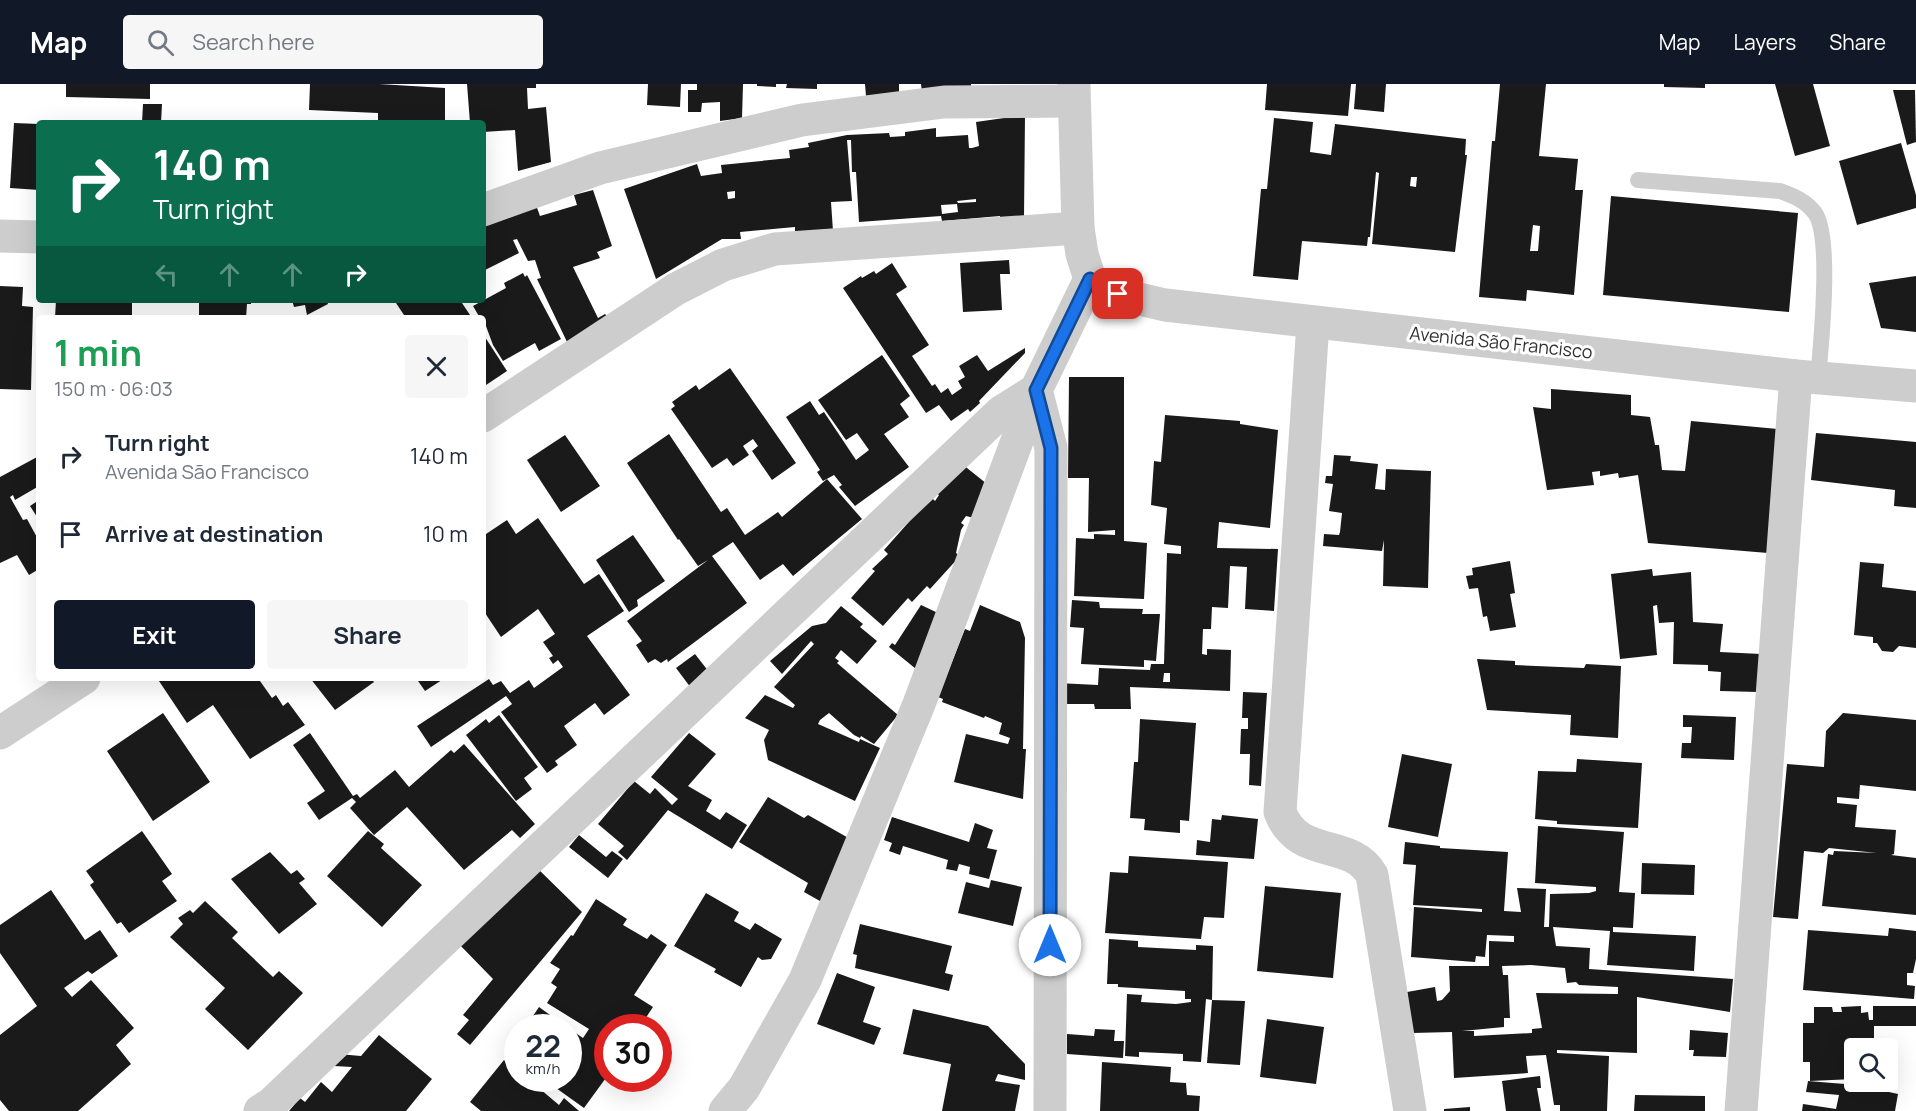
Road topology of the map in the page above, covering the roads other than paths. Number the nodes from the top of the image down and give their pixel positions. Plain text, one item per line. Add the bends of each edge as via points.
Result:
1 (1073, 92) edge
2 (1638, 180) dead end
3 (486, 209) edge
4 (1078, 228) junction
5 (0, 236) edge
6 (36, 237) edge
7 (1090, 279) junction
8 (1313, 322) junction
9 (1807, 377) junction
10 (1916, 386) edge
11 (1036, 390) junction
12 (486, 414) edge
13 (79, 681) edge
14 (0, 733) edge
15 (260, 1111) edge
16 (725, 1111) edge
17 (1050, 1111) edge
18 (1410, 1111) edge
19 (1741, 1111) edge

1 - 3 street via 944,102 802,120 600,168
1 - 4 street
2 - 9 lane via 1780,191 1801,199 1816,214 1823,256 1823,327
4 - 7 street
4 - 12 street via 775,249 723,265 676,289
5 - 6 street
7 - 8 street, Avenida São Francisco via 1118,294 1166,305
7 - 11 street
8 - 9 street, Avenida São Francisco
8 - 18 street via 1280,812 1286,828 1299,839 1360,860 1372,875
9 - 10 street, Avenida São Francisco
9 - 19 street
11 - 15 street via 1001,412
11 - 16 street via 919,704 805,980 744,1088
11 - 17 street via 1051,448
13 - 14 street

